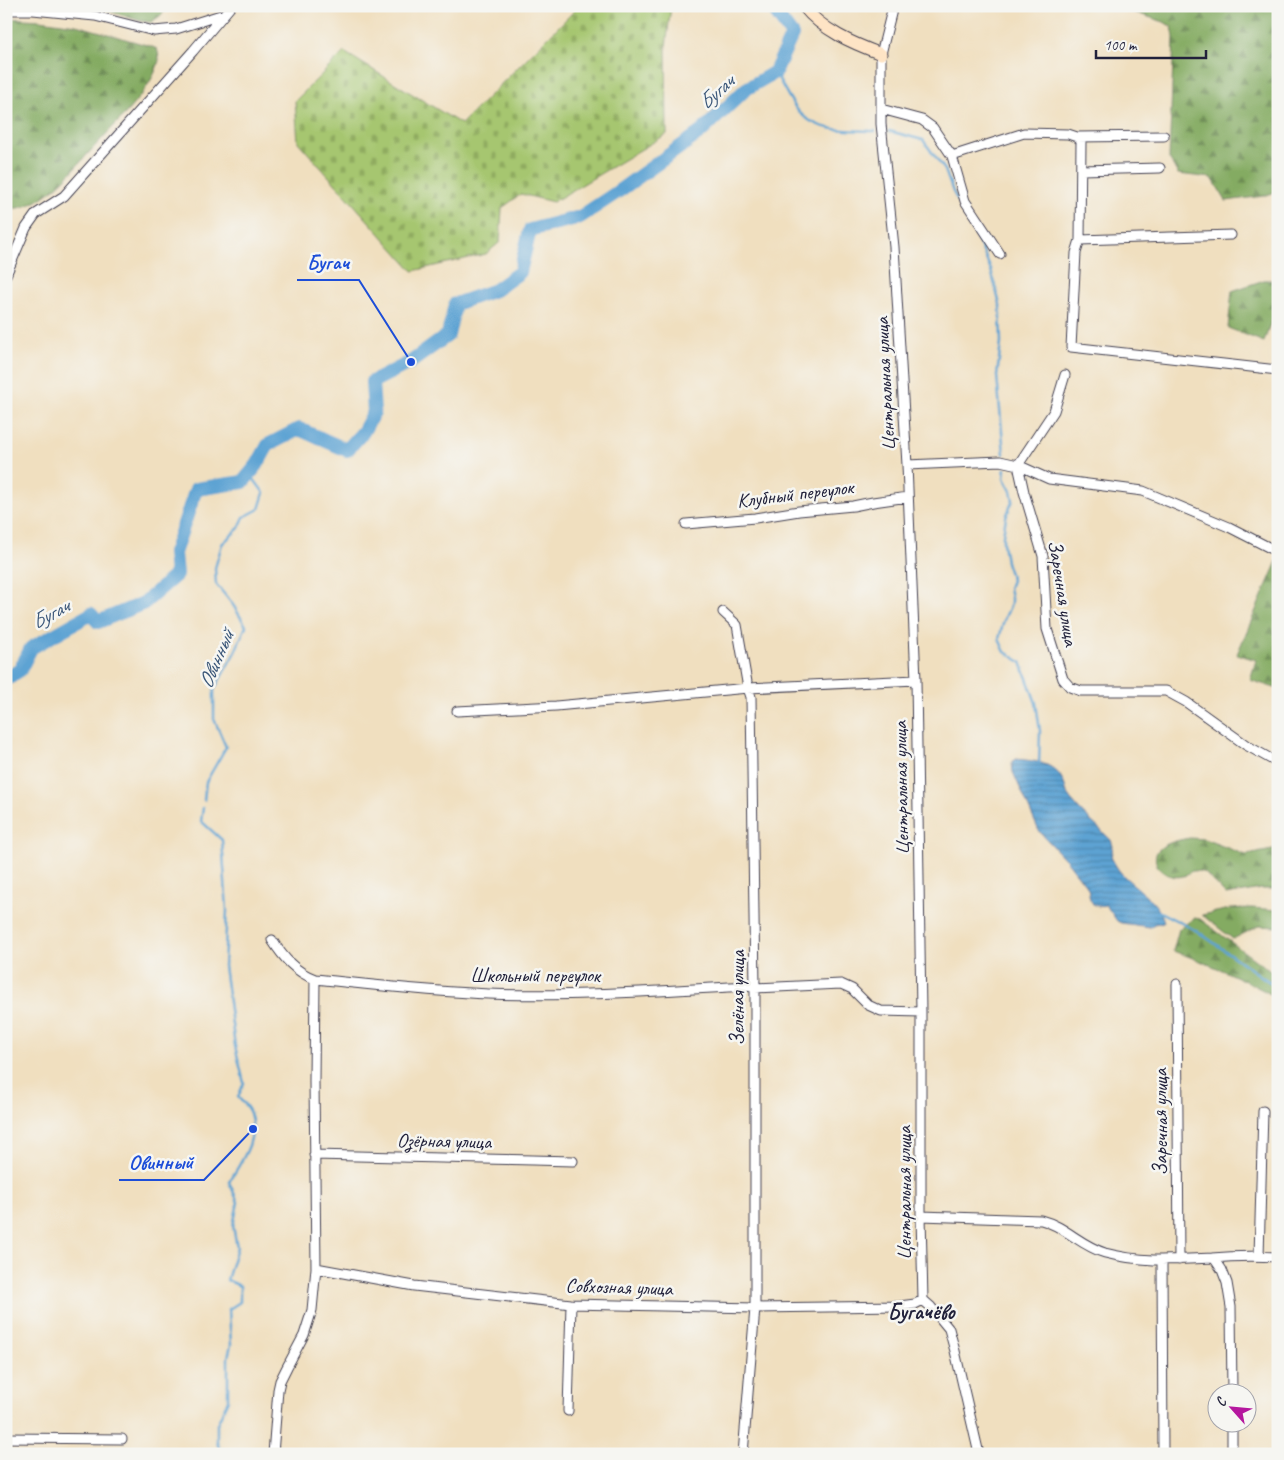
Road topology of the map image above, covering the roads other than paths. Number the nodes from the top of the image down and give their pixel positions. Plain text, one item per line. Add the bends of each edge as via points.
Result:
1 (231, 6) edge
2 (802, 6) edge
3 (893, 6) edge
4 (6, 10) edge
5 (224, 14) junction
6 (881, 54) junction
7 (881, 109) junction
8 (1164, 136) dead end
9 (1078, 137) junction
10 (952, 156) junction
11 (1160, 168) dead end
12 (1081, 170) junction
13 (1232, 235) dead end
14 (1080, 240) junction
15 (1000, 254) dead end
16 (6, 276) edge
17 (1278, 370) edge
18 (1065, 375) dead end
19 (1018, 465) junction
20 (907, 466) junction
21 (908, 498) junction
22 (686, 524) dead end
23 (1278, 552) edge
24 (723, 612) dead end
25 (916, 680) junction
26 (748, 688) junction
27 (457, 712) dead end
28 (1278, 762) edge
29 (272, 940) dead end
30 (315, 979) junction
31 (1177, 984) dead end
32 (755, 988) junction
33 (921, 1012) junction
34 (1262, 1111) dead end
35 (314, 1155) junction
36 (573, 1160) dead end
37 (921, 1216) junction
38 (1260, 1256) junction
39 (1278, 1257) edge
40 (1214, 1258) junction
41 (1178, 1260) junction
42 (1162, 1261) junction
43 (316, 1268) junction
44 (923, 1300) junction
45 (571, 1304) junction
46 (755, 1308) junction
47 (1232, 1382) edge
48 (568, 1412) dead end
49 (1232, 1432) edge
50 (6, 1438) edge
51 (122, 1439) dead end
52 (272, 1454) edge
53 (743, 1454) edge
54 (979, 1454) edge
55 (1163, 1454) edge
56 (1232, 1454) edge

1 - 5 street
2 - 6 street via 824,27
3 - 6 street, Центральная улица
4 - 5 street via 95,16 154,31 176,29
5 - 16 street via 64,196 36,214 26,228
6 - 7 street, Центральная улица
7 - 10 street via 928,124
7 - 20 street, Центральная улица via 894,247
8 - 9 street
9 - 10 street via 1024,132
9 - 12 street
10 - 15 street via 965,201
11 - 12 street
12 - 14 street
13 - 14 street
14 - 17 street via 1076,253 1071,347
18 - 19 street via 1054,410
19 - 20 street via 1000,461
19 - 23 street via 1049,479 1143,491
19 - 28 street, Заречная улица via 1042,556 1047,629 1067,684 1081,691 1166,691 1246,745
20 - 21 street, Центральная улица
21 - 22 street, Клубный переулок
21 - 25 street, Центральная улица
24 - 26 street, Зелёная улица via 737,625
25 - 26 street
25 - 33 street, Центральная улица
26 - 27 street
26 - 32 street, Зелёная улица via 751,697
29 - 30 street via 283,957
30 - 32 street, Школьный переулок via 490,994
30 - 35 street
31 - 41 street, Заречная улица
32 - 33 street, Школьный переулок via 841,984 880,1011
32 - 46 street, Зелёная улица
33 - 37 street, Центральная улица
34 - 38 street
35 - 36 street, Озёрная улица
35 - 43 street
37 - 42 street via 1041,1220 1056,1225 1104,1253
37 - 44 street, Центральная улица
38 - 39 street
38 - 40 street
40 - 41 street
40 - 47 street via 1227,1283 1232,1306
41 - 42 street
42 - 55 street
43 - 45 street, Совхозная улица via 414,1286
43 - 52 street via 309,1320 278,1390
44 - 46 street, Совхозная улица via 900,1306
44 - 54 street via 949,1329
45 - 46 street, Совхозная улица
45 - 48 street
46 - 53 street, Зелёная улица
49 - 56 street
50 - 51 street

